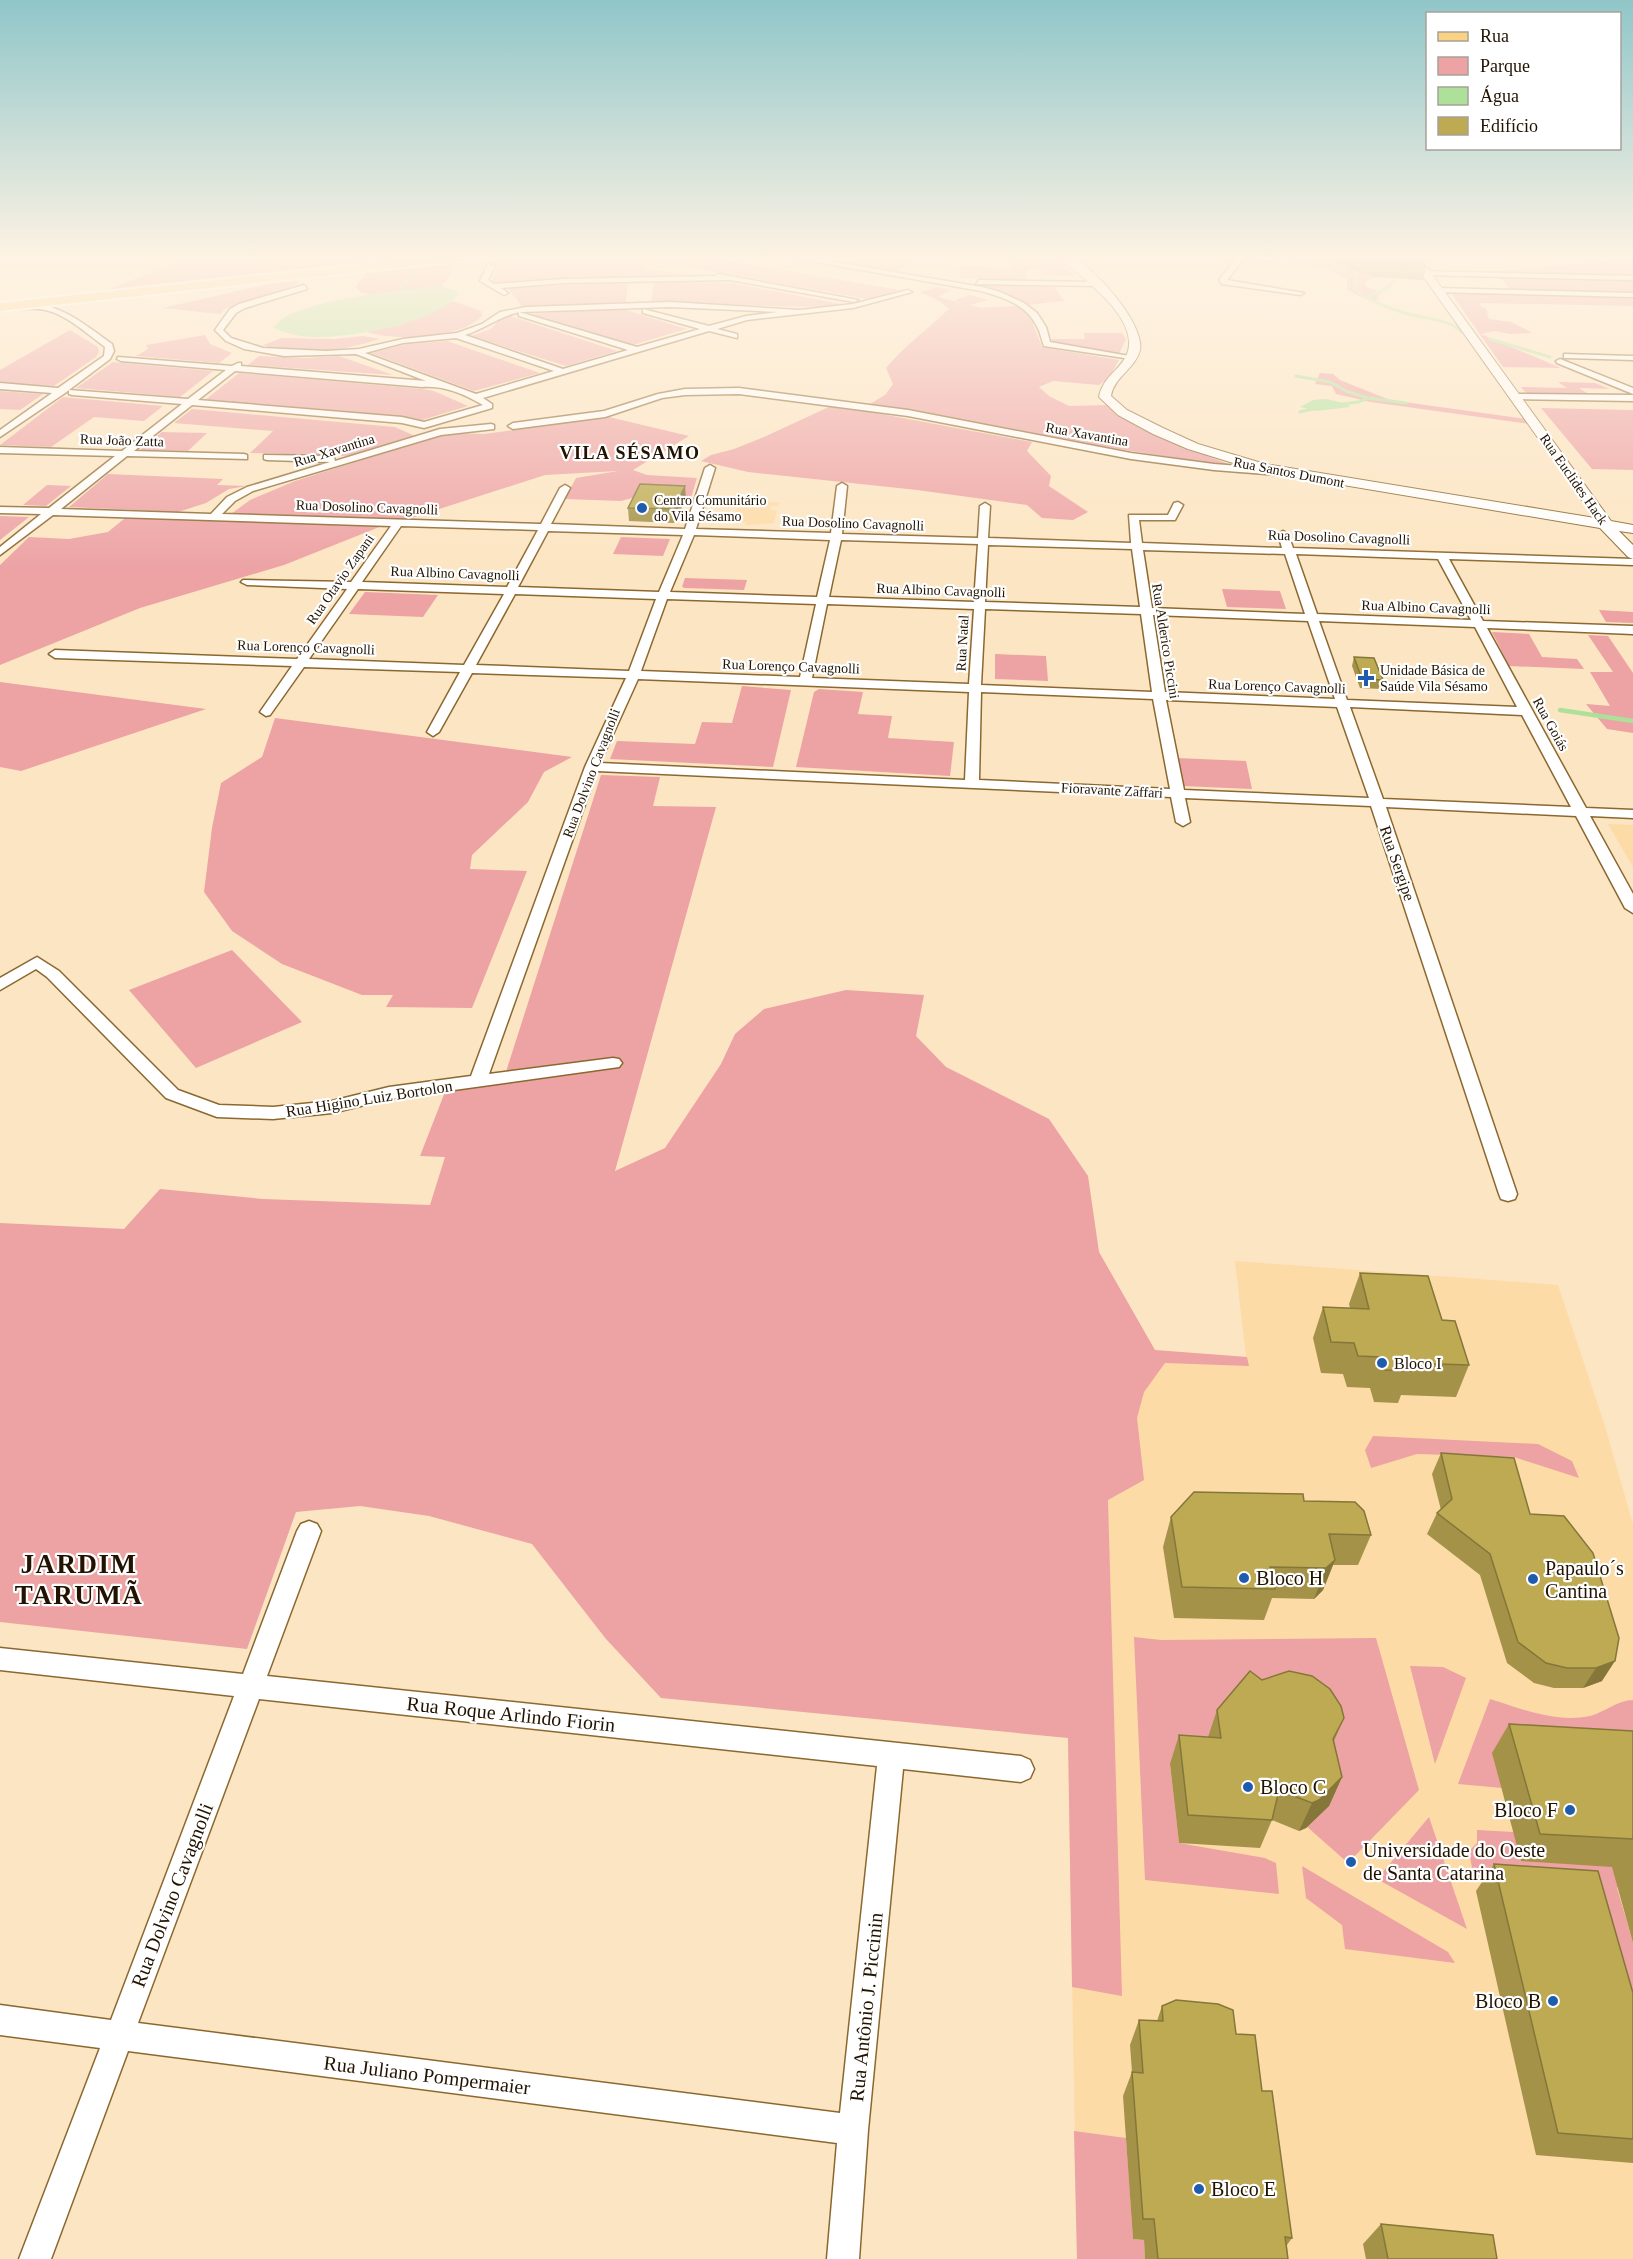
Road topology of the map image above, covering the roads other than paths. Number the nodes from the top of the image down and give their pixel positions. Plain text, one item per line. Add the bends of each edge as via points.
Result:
1 (102, 360) edge
2 (139, 360) edge
3 (378, 360) edge
4 (530, 360) edge
5 (602, 360) edge
6 (1128, 360) edge
7 (1489, 360) edge
8 (1566, 360) edge
9 (242, 362) dead end
10 (234, 368) junction
11 (564, 372) junction
12 (438, 383) junction
13 (1614, 383) junction
14 (1633, 383) edge
15 (0, 386) edge
16 (62, 391) junction
17 (1633, 391) edge
18 (72, 392) dead end
19 (1516, 397) junction
20 (476, 398) junction
21 (1633, 398) edge
22 (192, 401) junction
23 (498, 417) dead end
24 (503, 424) junction
25 (0, 434) edge
26 (0, 450) edge
27 (125, 453) junction
28 (244, 457) dead end
29 (267, 458) dead end
30 (334, 459) dead end
31 (710, 468) dead end
32 (1277, 472) junction
33 (842, 486) dead end
34 (565, 488) dead end
35 (1178, 505) dead end
36 (985, 506) dead end
37 (0, 510) edge
38 (51, 512) junction
39 (214, 517) junction
40 (398, 523) junction
41 (1605, 525) junction
42 (544, 528) junction
43 (1633, 529) edge
44 (690, 533) junction
45 (1283, 534) dead end
46 (836, 537) junction
47 (983, 541) junction
48 (1136, 546) junction
49 (1290, 551) junction
50 (0, 552) edge
51 (1633, 554) edge
52 (1442, 556) junction
53 (1633, 562) edge
54 (247, 582) dead end
55 (355, 585) junction
56 (512, 589) junction
57 (663, 595) junction
58 (821, 601) junction
59 (980, 606) junction
60 (1146, 611) junction
61 (1314, 618) junction
62 (1478, 624) junction
63 (1633, 630) edge
64 (54, 654) dead end
65 (300, 662) junction
66 (469, 669) junction
67 (632, 675) junction
68 (805, 681) junction
69 (975, 687) junction
70 (1159, 696) junction
71 (1343, 703) junction
72 (1527, 711) junction
73 (266, 712) dead end
74 (433, 732) dead end
75 (592, 767) junction
76 (972, 783) junction
77 (1178, 793) junction
78 (1377, 802) junction
79 (1582, 812) junction
80 (1633, 814) edge
81 (1183, 822) dead end
82 (1633, 908) edge
83 (0, 985) edge
84 (613, 1063) dead end
85 (478, 1081) junction
86 (1509, 1194) dead end
87 (309, 1531) dead end
88 (0, 1659) edge
89 (251, 1686) junction
90 (891, 1755) junction
91 (1021, 1768) dead end
92 (0, 2020) edge
93 (120, 2035) junction
94 (853, 2130) junction
95 (35, 2259) edge
96 (843, 2259) edge

1 - 16 street
2 - 10 street
3 - 12 street
4 - 11 street
5 - 11 street
6 - 32 main road, Rua Santos Dumont via 1106,387 1105,397 1112,405 1191,447
7 - 19 main road, Rua Euclides Hack
8 - 13 street
9 - 10 street
10 - 12 street
10 - 22 street
11 - 20 street
12 - 20 street
13 - 14 street
13 - 17 street
15 - 16 street
16 - 25 street
18 - 22 street
19 - 21 street
19 - 41 main road, Rua Euclides Hack
20 - 22 street via 489,406 424,425
22 - 27 street
23 - 24 street
24 - 32 street, Rua Xavantina via 605,414 686,392 739,391 908,413 1131,456
24 - 39 street, Rua Xavantina via 440,432 250,489 231,499
26 - 27 street, Rua João Zatta
27 - 28 street, Rua João Zatta
27 - 38 street
29 - 30 street
31 - 44 street, Rua Dolvino Cavagnolli
32 - 41 main road, Rua Santos Dumont
33 - 46 street
34 - 42 street
35 - 48 street, Rua Alderico Piccini via 1172,518 1133,517
36 - 47 street, Rua Natal
37 - 38 street, Rua Dosolino Cavagnolli
38 - 39 street, Rua Dosolino Cavagnolli
38 - 50 street
39 - 40 street, Rua Dosolino Cavagnolli
40 - 42 street, Rua Dosolino Cavagnolli
40 - 55 street, Rua Otavio Zapani
41 - 43 main road, Rua Santos Dumont
41 - 51 main road, Rua Euclides Hack
42 - 44 street, Rua Dosolino Cavagnolli
42 - 56 street
44 - 46 street, Rua Dosolino Cavagnolli
44 - 57 street, Rua Dolvino Cavagnolli
45 - 49 street, Rua Sergipe
46 - 47 street, Rua Dosolino Cavagnolli
46 - 58 street
47 - 48 street, Rua Dosolino Cavagnolli
47 - 59 street, Rua Natal
48 - 49 street, Rua Dosolino Cavagnolli
48 - 60 street, Rua Alderico Piccini
49 - 52 street, Rua Dosolino Cavagnolli
49 - 61 street, Rua Sergipe
52 - 53 street, Rua Dosolino Cavagnolli
52 - 62 street, Rua Goiás
54 - 55 street, Rua Albino Cavagnolli
55 - 56 street, Rua Albino Cavagnolli
55 - 65 street, Rua Otavio Zapani
56 - 57 street, Rua Albino Cavagnolli
56 - 66 street
57 - 58 street, Rua Albino Cavagnolli
57 - 67 street, Rua Dolvino Cavagnolli
58 - 59 street, Rua Albino Cavagnolli
58 - 68 street
59 - 60 street, Rua Albino Cavagnolli
59 - 69 street, Rua Natal
60 - 61 street, Rua Albino Cavagnolli
60 - 70 street, Rua Alderico Piccini
61 - 62 street, Rua Albino Cavagnolli
61 - 71 street, Rua Sergipe
62 - 63 street, Rua Albino Cavagnolli
62 - 72 street, Rua Goiás
64 - 65 street, Rua Lorenço Cavagnolli
65 - 66 street, Rua Lorenço Cavagnolli
65 - 73 street, Rua Otavio Zapani
66 - 67 street, Rua Lorenço Cavagnolli
66 - 74 street
67 - 68 street, Rua Lorenço Cavagnolli
67 - 75 street, Rua Dolvino Cavagnolli
68 - 69 street, Rua Lorenço Cavagnolli
69 - 70 street, Rua Lorenço Cavagnolli
69 - 76 street, Rua Natal
70 - 71 street, Rua Lorenço Cavagnolli
70 - 77 street, Rua Alderico Piccini
71 - 72 street, Rua Lorenço Cavagnolli
71 - 78 street, Rua Sergipe
72 - 79 street, Rua Goiás
75 - 76 street, Fioravante Zaffari
75 - 85 street, Rua Dolvino Cavagnolli
76 - 77 street, Fioravante Zaffari
77 - 78 street, Fioravante Zaffari
77 - 81 street, Rua Alderico Piccini
78 - 79 street, Fioravante Zaffari
78 - 86 street, Rua Sergipe
79 - 80 street, Fioravante Zaffari
79 - 82 street, Rua Goiás
83 - 85 street, Rua Higino Luiz Bortolon via 37,962 172,1094 217,1111 273,1113 320,1108 389,1093
84 - 85 street, Rua Higino Luiz Bortolon
87 - 89 street, Rua Dolvino Cavagnolli
88 - 89 street, Rua Roque Arlindo Fiorin
89 - 90 street, Rua Roque Arlindo Fiorin
89 - 93 street, Rua Dolvino Cavagnolli
90 - 91 street, Rua Roque Arlindo Fiorin
90 - 94 street, Rua Antônio J. Piccinin
92 - 93 street, Rua Juliano Pompermaier
93 - 94 street, Rua Juliano Pompermaier
93 - 95 street, Rua Dolvino Cavagnolli
94 - 96 street, Rua Antônio J. Piccinin

